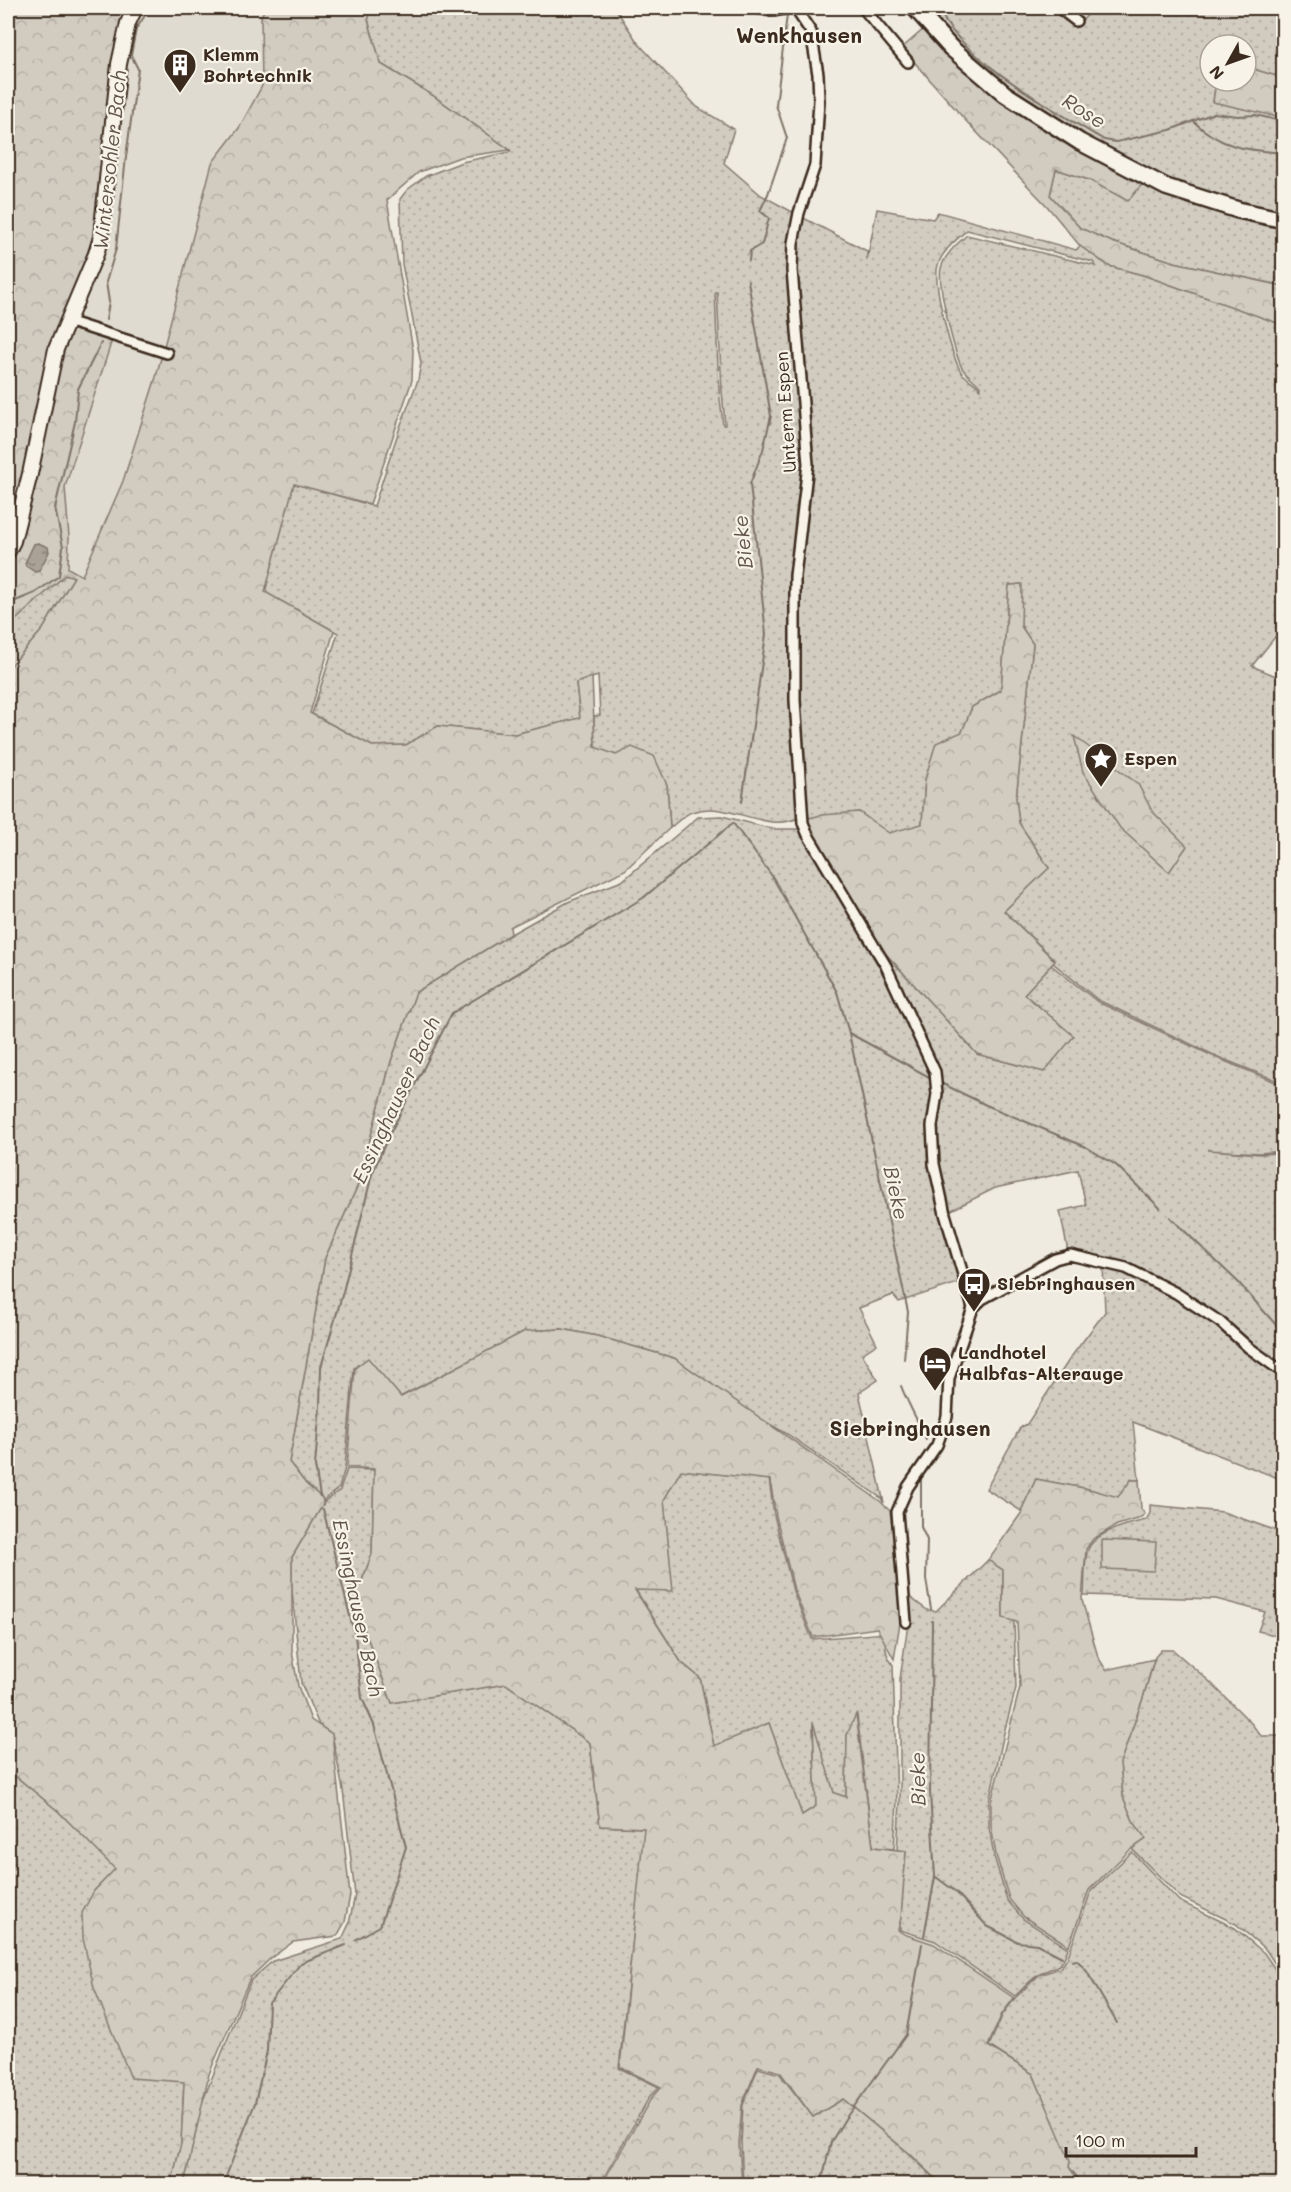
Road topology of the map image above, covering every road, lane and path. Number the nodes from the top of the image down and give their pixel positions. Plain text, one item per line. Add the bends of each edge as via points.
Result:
1 (135, 8) edge
2 (757, 8) edge
3 (789, 8) edge
4 (795, 8) edge
5 (862, 8) edge
6 (915, 8) edge
7 (1059, 8) edge
8 (1076, 21) dead end
9 (908, 62) dead end
10 (1284, 220) edge
11 (67, 321) junction
12 (167, 353) dead end
13 (8, 551) edge
14 (973, 1308) junction
15 (1284, 1373) edge
16 (906, 1622) dead end

1 - 11 street via 119,64 100,237
2 - 3 street
4 - 14 street, Unterm Espen via 812,32 819,92 815,165 799,213 792,270 808,464 795,576 795,700 803,823 886,966 935,1072 934,1164
5 - 9 street
6 - 10 main road via 951,48 1005,94 1080,142 1166,187
7 - 8 street
11 - 12 street
11 - 13 street via 56,349 30,474
14 - 15 street via 982,1299 1070,1255 1126,1268 1176,1293
14 - 16 street via 950,1378 947,1417 937,1445 908,1487 897,1512

